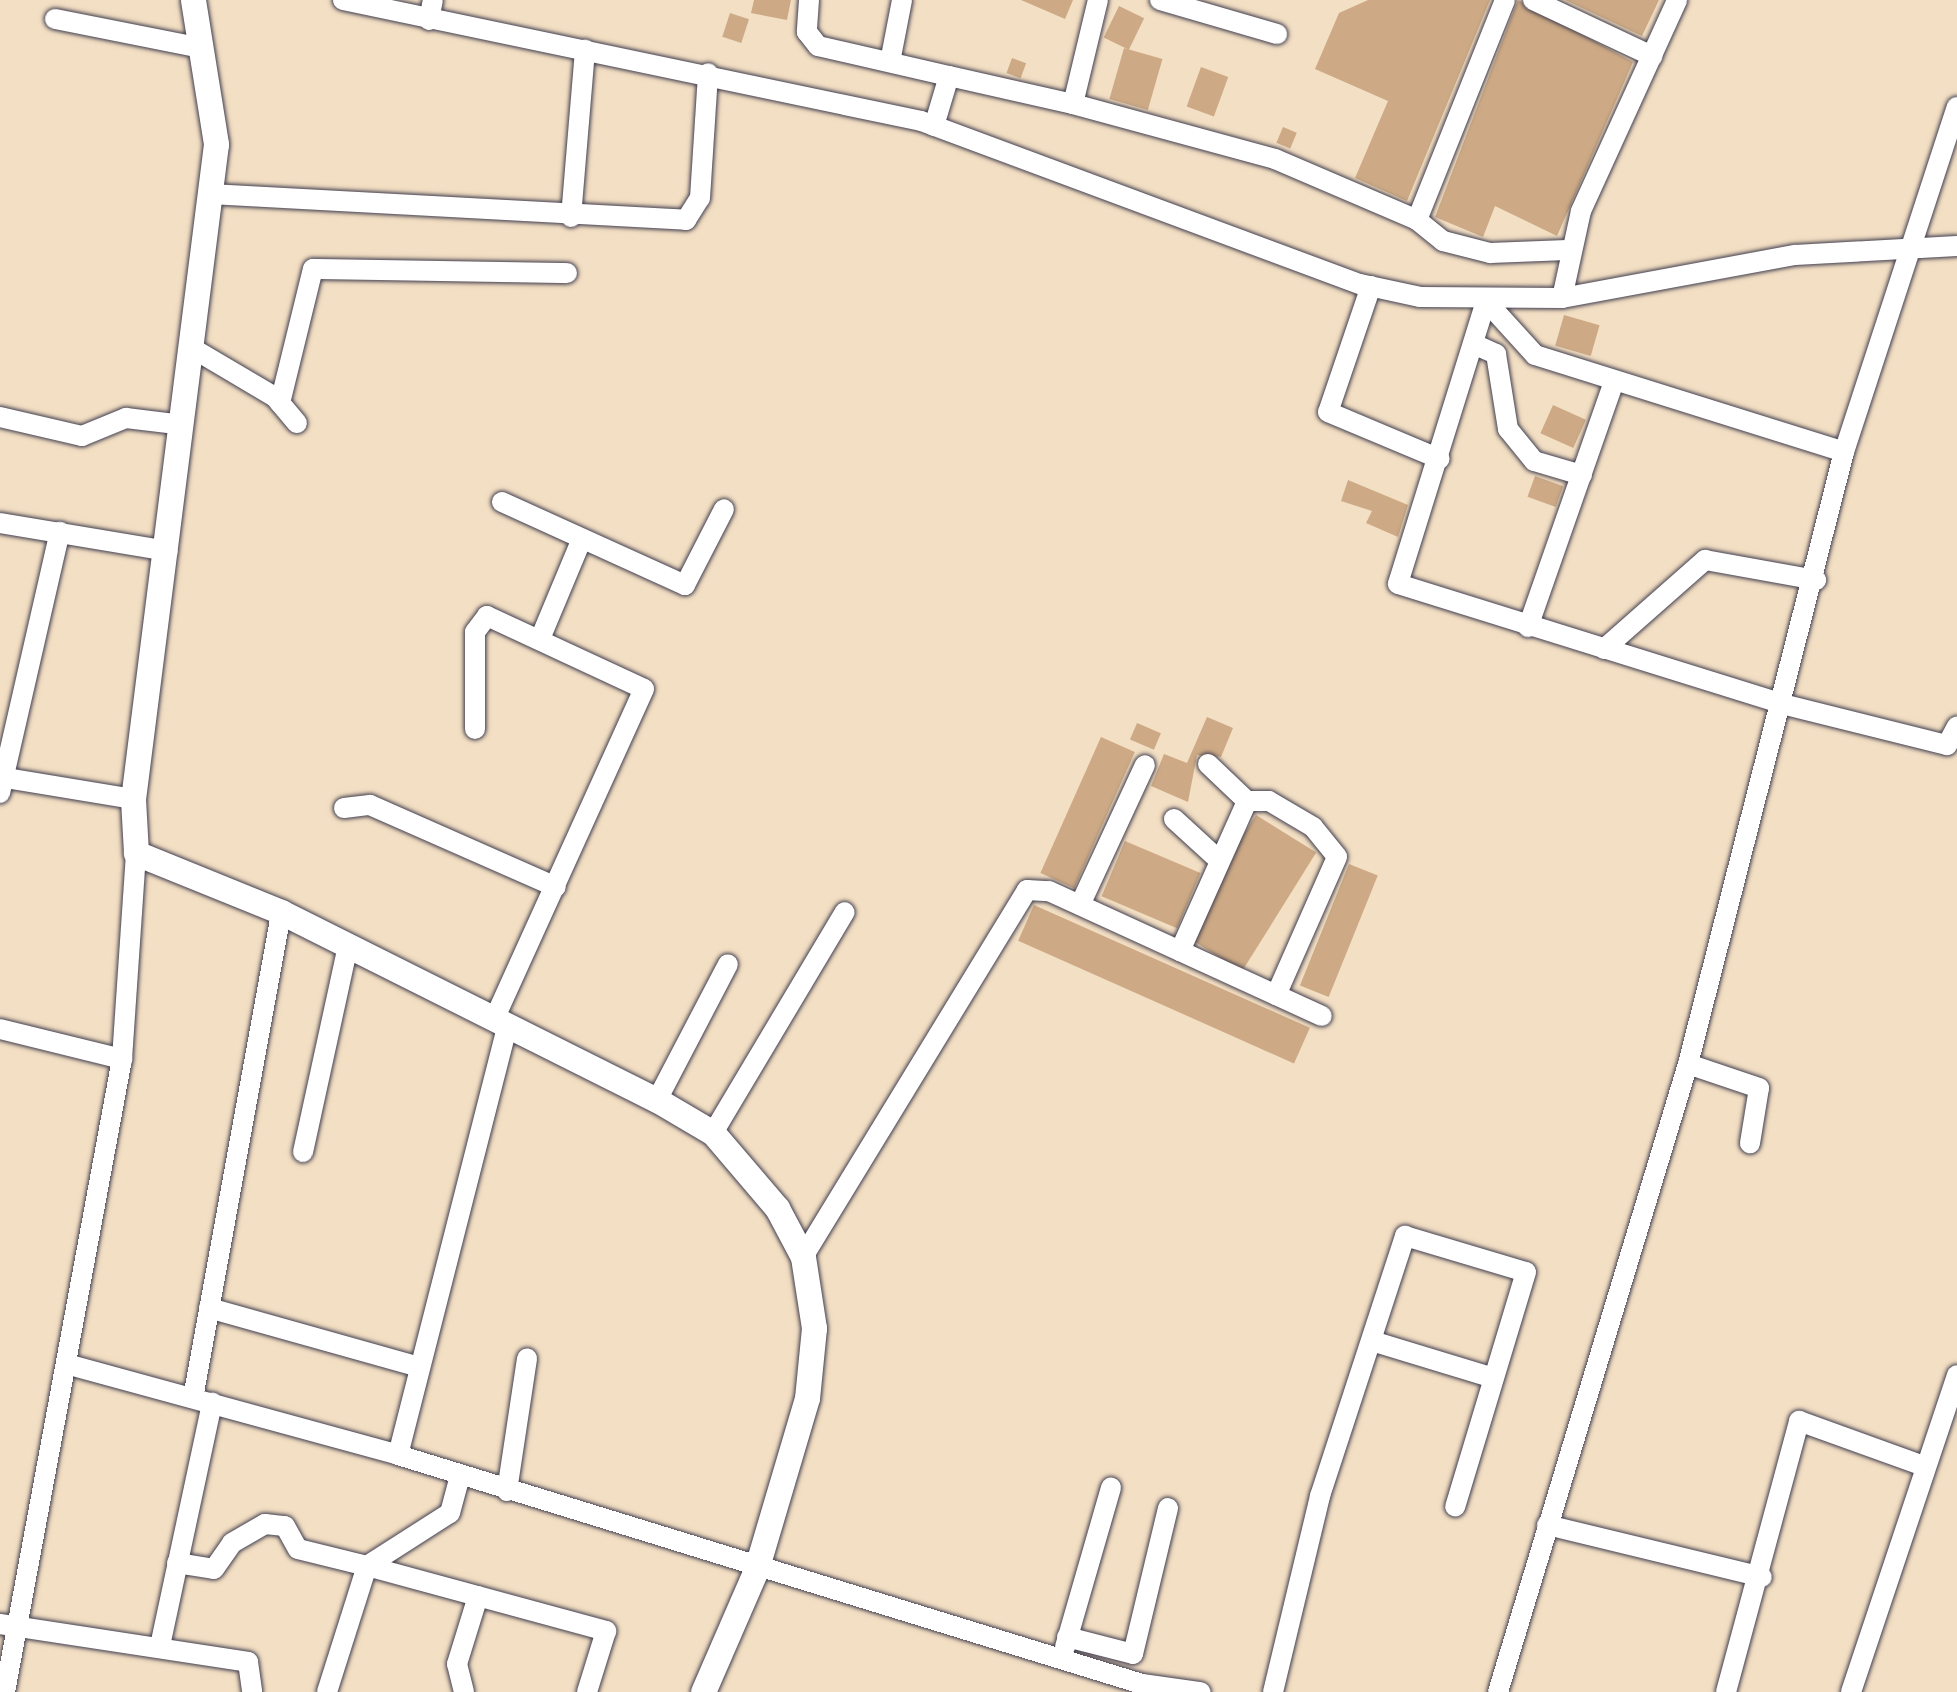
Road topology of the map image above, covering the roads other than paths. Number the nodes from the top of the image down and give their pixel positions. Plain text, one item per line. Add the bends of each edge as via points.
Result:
1 (193, 0) edge
2 (343, 0) edge
3 (809, 0) edge
4 (902, 0) edge
5 (1098, 0) edge
6 (1160, 0) edge
7 (1505, 0) edge
8 (1533, 0) edge
9 (1677, 0) edge
10 (432, 10) edge
11 (56, 19) dead end
12 (1277, 34) dead end
13 (201, 48) junction
14 (585, 50) junction
15 (1652, 56) junction
16 (890, 62) junction
17 (708, 73) junction
18 (949, 76) junction
19 (1073, 104) junction
20 (1957, 107) edge
21 (934, 126) junction
22 (210, 194) junction
23 (571, 217) junction
24 (1417, 220) junction
25 (1916, 242) junction
26 (1957, 246) edge
27 (1567, 250) junction
28 (567, 273) dead end
29 (1371, 286) junction
30 (1562, 298) junction
31 (1486, 302) junction
32 (1478, 346) junction
33 (192, 348) junction
34 (1613, 384) junction
35 (280, 403) junction
36 (0, 417) edge
37 (298, 423) dead end
38 (183, 425) junction
39 (1844, 452) junction
40 (1440, 459) junction
41 (1582, 475) junction
42 (502, 502) dead end
43 (724, 508) dead end
44 (0, 522) edge
45 (60, 532) junction
46 (582, 541) junction
47 (168, 551) junction
48 (1816, 580) junction
49 (1528, 627) junction
50 (540, 639) junction
51 (1604, 649) junction
52 (1786, 705) junction
53 (1957, 726) edge
54 (475, 729) dead end
55 (1208, 764) dead end
56 (1145, 765) dead end
57 (1, 783) edge
58 (133, 799) junction
59 (1248, 801) junction
60 (344, 808) dead end
61 (1174, 820) dead end
62 (136, 853) junction
63 (1220, 861) junction
64 (556, 886) junction
65 (1080, 905) junction
66 (281, 912) junction
67 (845, 912) dead end
68 (348, 946) junction
69 (1180, 951) junction
70 (728, 964) dead end
71 (1276, 995) junction
72 (1322, 1016) dead end
73 (501, 1022) junction
74 (0, 1029) edge
75 (122, 1059) junction
76 (1688, 1064) junction
77 (657, 1100) junction
78 (713, 1133) junction
79 (1750, 1143) dead end
80 (303, 1152) dead end
81 (803, 1257) junction
82 (209, 1308) junction
83 (1372, 1341) junction
84 (526, 1358) dead end
85 (70, 1365) junction
86 (419, 1367) junction
87 (1957, 1375) edge
88 (1494, 1378) junction
89 (202, 1400) junction
90 (398, 1456) junction
91 (1921, 1464) junction
92 (460, 1476) junction
93 (1111, 1488) dead end
94 (507, 1491) junction
95 (1455, 1507) dead end
96 (1168, 1508) dead end
97 (1547, 1525) junction
98 (177, 1563) junction
99 (367, 1566) junction
100 (756, 1570) junction
101 (1762, 1577) junction
102 (478, 1596) junction
103 (10, 1626) edge
104 (1067, 1637) junction
105 (160, 1646) junction
106 (1062, 1658) junction
107 (1141, 1688) edge
108 (5, 1692) edge
109 (252, 1692) edge
110 (327, 1692) edge
111 (464, 1692) edge
112 (586, 1692) edge
113 (703, 1692) edge
114 (1200, 1692) edge
115 (1274, 1692) edge
116 (1498, 1692) edge
117 (1726, 1692) edge
118 (1851, 1692) edge

1 - 13 main road
2 - 10 street
3 - 16 street via 807,32 818,46
4 - 16 street
5 - 19 street
6 - 12 street
7 - 24 street
8 - 15 street
9 - 15 street
10 - 14 street
11 - 13 street
13 - 22 main road via 216,144
14 - 17 street
14 - 23 street
15 - 27 street
16 - 18 street
17 - 21 street
17 - 23 street via 696,213 677,222
18 - 19 street
18 - 21 street
19 - 24 street via 1275,159
20 - 25 street
21 - 29 street
22 - 23 street
22 - 33 main road
24 - 27 street via 1443,241 1490,253
25 - 26 street
25 - 30 street
25 - 39 street
27 - 30 street
28 - 35 street via 313,269
29 - 31 street
29 - 40 street via 1328,412
30 - 31 street
31 - 32 street
31 - 34 street via 1536,355
32 - 40 street
32 - 41 street via 1496,354 1508,428 1534,461
33 - 35 street
33 - 38 main road
34 - 39 street
34 - 41 street
35 - 37 street
36 - 38 street via 82,436 126,418
38 - 47 main road
39 - 48 street
40 - 49 street via 1398,584
41 - 49 street
42 - 46 street
43 - 46 street via 685,585
44 - 45 street
45 - 47 street
45 - 57 street
46 - 50 street
47 - 58 main road
48 - 51 street via 1704,560
48 - 52 street
49 - 51 street
50 - 54 street via 487,616 480,622
50 - 64 street via 644,689
51 - 52 street
52 - 53 street via 1948,745
52 - 76 street
55 - 59 street
56 - 65 street
57 - 58 street
58 - 62 main road
59 - 63 street
59 - 71 street via 1269,801 1313,827 1338,857
60 - 64 street via 370,804
61 - 63 street
62 - 66 main road
62 - 75 street
63 - 69 street
64 - 73 street
65 - 69 street
65 - 81 street via 1049,891 1016,896
66 - 68 main road
66 - 82 street
67 - 78 street
68 - 73 main road
68 - 80 street
69 - 71 street
70 - 77 street
71 - 72 street
73 - 77 main road
73 - 86 street
74 - 75 street
75 - 85 street
76 - 79 street via 1759,1088
76 - 97 street
77 - 78 main road
78 - 81 main road via 776,1208
81 - 100 main road via 814,1328 807,1398
82 - 86 street
82 - 89 street
83 - 88 street
83 - 88 street via 1405,1236 1526,1272
83 - 115 street via 1320,1496
84 - 94 street
85 - 89 street
85 - 103 street
86 - 90 street
87 - 91 street
88 - 95 street
89 - 90 street
89 - 98 street
90 - 92 street
91 - 101 street via 1800,1421
91 - 118 street
92 - 94 street
92 - 99 street via 450,1513
93 - 104 street
94 - 100 street
96 - 104 street via 1134,1654
97 - 101 street
97 - 116 street
98 - 99 street via 214,1569 232,1543 266,1524 284,1526 298,1549
98 - 105 street
99 - 102 street
99 - 110 street
100 - 106 street
100 - 113 main road
101 - 117 street
102 - 111 street via 457,1664
102 - 112 street via 606,1631
103 - 105 street
103 - 108 street
104 - 106 street
105 - 109 street via 248,1662
106 - 107 street
107 - 114 street

